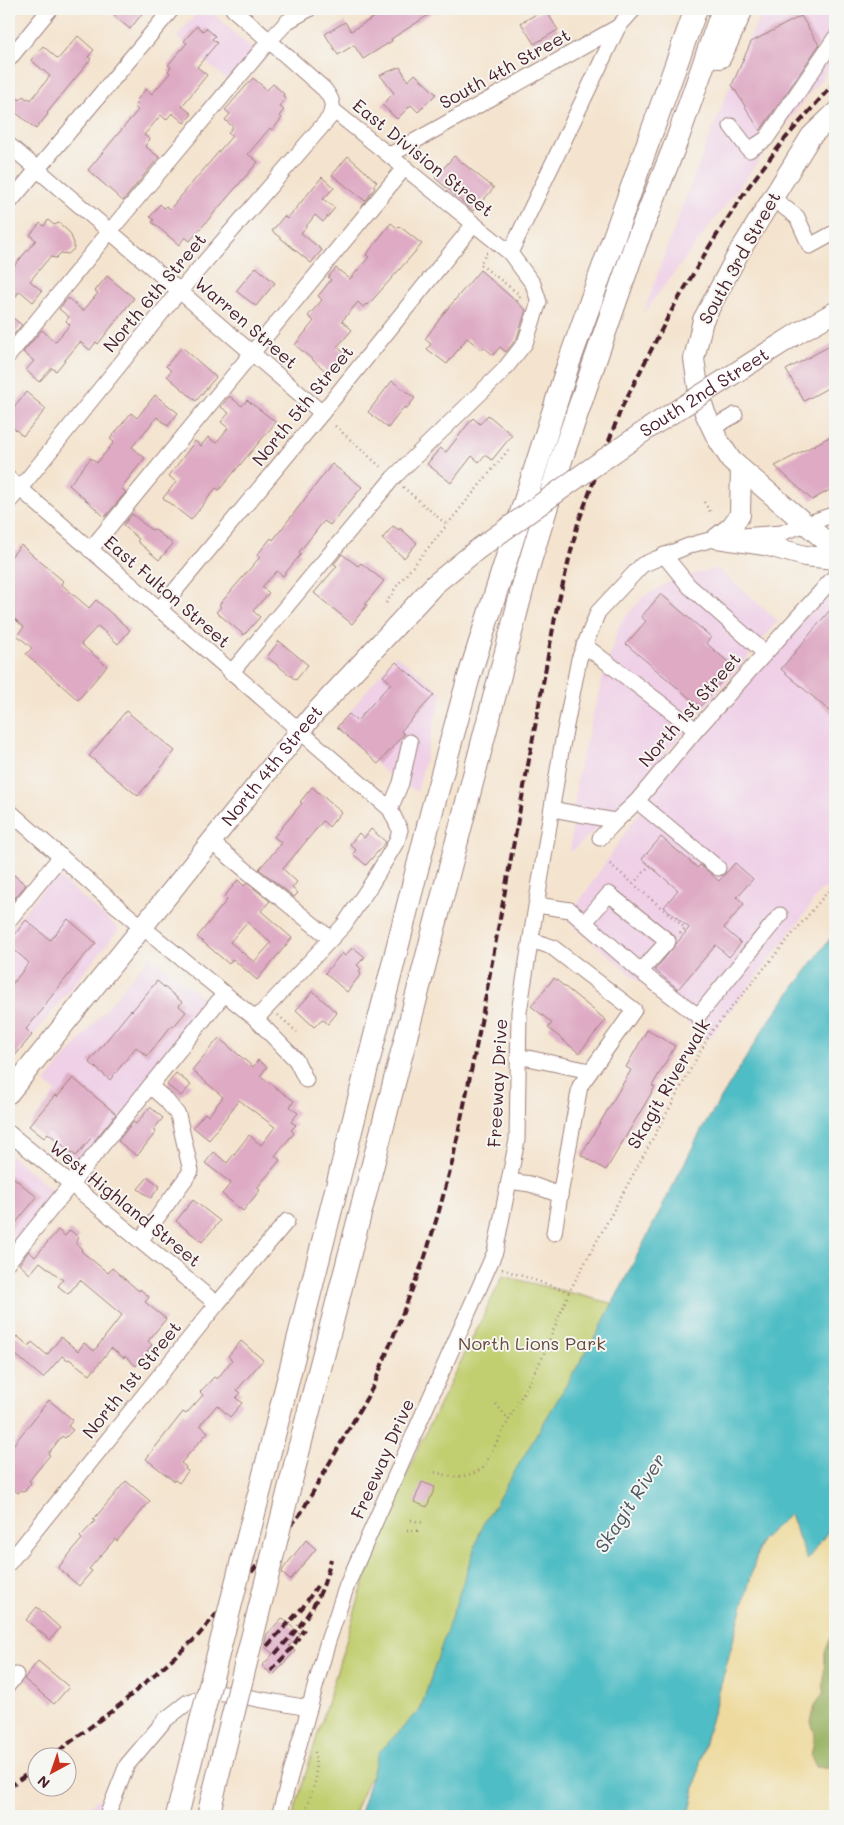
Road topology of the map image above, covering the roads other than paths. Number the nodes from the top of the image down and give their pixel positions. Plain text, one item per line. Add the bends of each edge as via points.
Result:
1 (50, 9) edge
2 (172, 9) edge
3 (233, 9) edge
4 (308, 9) edge
5 (634, 9) edge
6 (681, 9) edge
7 (696, 9) edge
8 (723, 9) edge
9 (742, 9) edge
10 (618, 28) junction
11 (835, 38) edge
12 (269, 41) junction
13 (9, 59) edge
14 (333, 110) junction
15 (835, 113) edge
16 (731, 126) dead end
17 (677, 140) junction
18 (9, 145) edge
19 (390, 154) junction
20 (405, 167) junction
21 (36, 168) junction
22 (772, 198) junction
23 (9, 203) edge
24 (474, 224) junction
25 (110, 231) junction
26 (832, 234) dead end
27 (510, 253) junction
28 (180, 291) junction
29 (835, 312) edge
30 (252, 353) junction
31 (9, 355) edge
32 (569, 362) junction
33 (322, 413) junction
34 (735, 415) dead end
35 (712, 428) junction
36 (740, 469) junction
37 (576, 478) joint
38 (14, 484) edge
39 (9, 502) edge
40 (835, 514) edge
41 (807, 525) junction
42 (717, 538) junction
43 (835, 549) edge
44 (90, 550) junction
45 (664, 556) junction
46 (835, 559) edge
47 (835, 576) edge
48 (159, 610) junction
49 (584, 645) junction
50 (765, 653) junction
51 (231, 673) junction
52 (696, 730) junction
53 (300, 732) junction
54 (410, 742) dead end
55 (637, 801) junction
56 (390, 809) junction
57 (552, 809) junction
58 (9, 811) edge
59 (616, 820) junction
60 (600, 838) dead end
61 (211, 842) junction
62 (61, 856) junction
63 (718, 868) dead end
64 (537, 905) junction
65 (780, 915) dead end
66 (9, 920) edge
67 (585, 922) junction
68 (142, 926) junction
69 (331, 939) junction
70 (531, 940) junction
71 (641, 971) junction
72 (224, 993) junction
73 (256, 1019) junction
74 (518, 1058) junction
75 (590, 1071) junction
76 (306, 1080) dead end
77 (150, 1086) junction
78 (9, 1093) edge
79 (9, 1132) edge
80 (508, 1181) junction
81 (70, 1184) junction
82 (560, 1195) junction
83 (287, 1220) dead end
84 (554, 1233) dead end
85 (140, 1241) junction
86 (9, 1262) edge
87 (217, 1304) junction
88 (9, 1564) edge
89 (309, 1708) junction
90 (107, 1816) edge
91 (177, 1816) edge
92 (208, 1816) edge
93 (279, 1816) edge

1 - 13 street
2 - 21 street
3 - 12 street, East Division Street
4 - 12 street via 288,21
5 - 10 street, South 4th Street
6 - 32 highway via 606,218
7 - 32 highway
8 - 17 highway
9 - 17 highway via 708,86
10 - 19 street, South 4th Street
10 - 27 street
11 - 16 street via 766,139 749,150
12 - 14 street, East Division Street via 324,89 331,98
12 - 25 street
14 - 19 street, East Division Street
14 - 28 street, North 6th Street
15 - 22 main road, South 3rd Street via 811,136
17 - 92 highway, bridge via 636,243 562,457 527,571 299,1449
18 - 21 street, Warren Street
19 - 20 street, East Division Street
20 - 24 street, East Division Street
20 - 30 street
21 - 23 street
21 - 25 street, Warren Street
22 - 26 street via 797,217 810,246
22 - 35 main road, South 3rd Street via 703,320 694,359 699,393
24 - 27 street, East Division Street
24 - 33 street, North 5th Street
25 - 28 street, Warren Street
25 - 31 street
27 - 51 street, East Division Street via 533,284 538,302 525,343 503,371 393,478
28 - 30 street, Warren Street
28 - 38 street, North 6th Street
29 - 37 main road, South 2nd Street, bridge via 652,426
30 - 33 street, Warren Street
30 - 44 street
32 - 91 highway, bridge via 468,680 426,834
33 - 48 street, North 5th Street
34 - 35 street
35 - 36 main road, South 3rd Street
36 - 41 main road, South 3rd Street
36 - 42 main road via 740,514
37 - 53 main road, North 4th Street, bridge via 435,584
38 - 39 street, North 6th Street
38 - 44 street, East Fulton Street
40 - 41 street, Freeway Drive
41 - 42 street, Freeway Drive via 781,534
41 - 43 main road, South 3rd Street
42 - 45 street, Freeway Drive
42 - 46 main road
44 - 48 street, East Fulton Street
45 - 49 street, Freeway Drive via 642,565 598,612
45 - 50 street via 689,586
47 - 50 street, North 1st Street
48 - 51 street, East Fulton Street
49 - 52 street
49 - 57 street, Freeway Drive via 560,751
50 - 52 street, North 1st Street
51 - 53 street, East Fulton Street
52 - 55 street, North 1st Street
53 - 56 street, East Fulton Street
53 - 61 main road, North 4th Street
54 - 56 street via 401,783
55 - 59 street, North 1st Street
55 - 63 street
56 - 69 street via 400,830 397,842 344,925
57 - 59 street
57 - 64 street, Freeway Drive
58 - 62 street
59 - 60 street, North 1st Street
61 - 68 main road, North 4th Street
61 - 69 street
62 - 66 street
62 - 68 street
64 - 67 street via 570,910
64 - 70 street, Freeway Drive
65 - 71 street via 698,1016
67 - 71 street
67 - 71 street via 609,894 668,941
68 - 72 street
68 - 78 main road, North 4th Street
69 - 73 street
70 - 74 street, Freeway Drive via 520,1012
70 - 75 street via 552,947 634,1010
72 - 73 street
72 - 77 street
73 - 76 street via 296,1060
74 - 75 street
74 - 80 street, Freeway Drive via 517,1140
75 - 82 street via 580,1086
77 - 81 street
77 - 85 street via 178,1115 191,1172
79 - 81 street, West Highland Street
80 - 82 street via 530,1184
80 - 89 street, Freeway Drive via 494,1252 347,1584
81 - 85 street, West Highland Street
81 - 86 street
82 - 84 street
83 - 87 street, North 1st Street
85 - 87 street, West Highland Street
87 - 88 street, North 1st Street
89 - 90 street via 218,1692 188,1702 165,1720 127,1765
89 - 93 street, Freeway Drive

